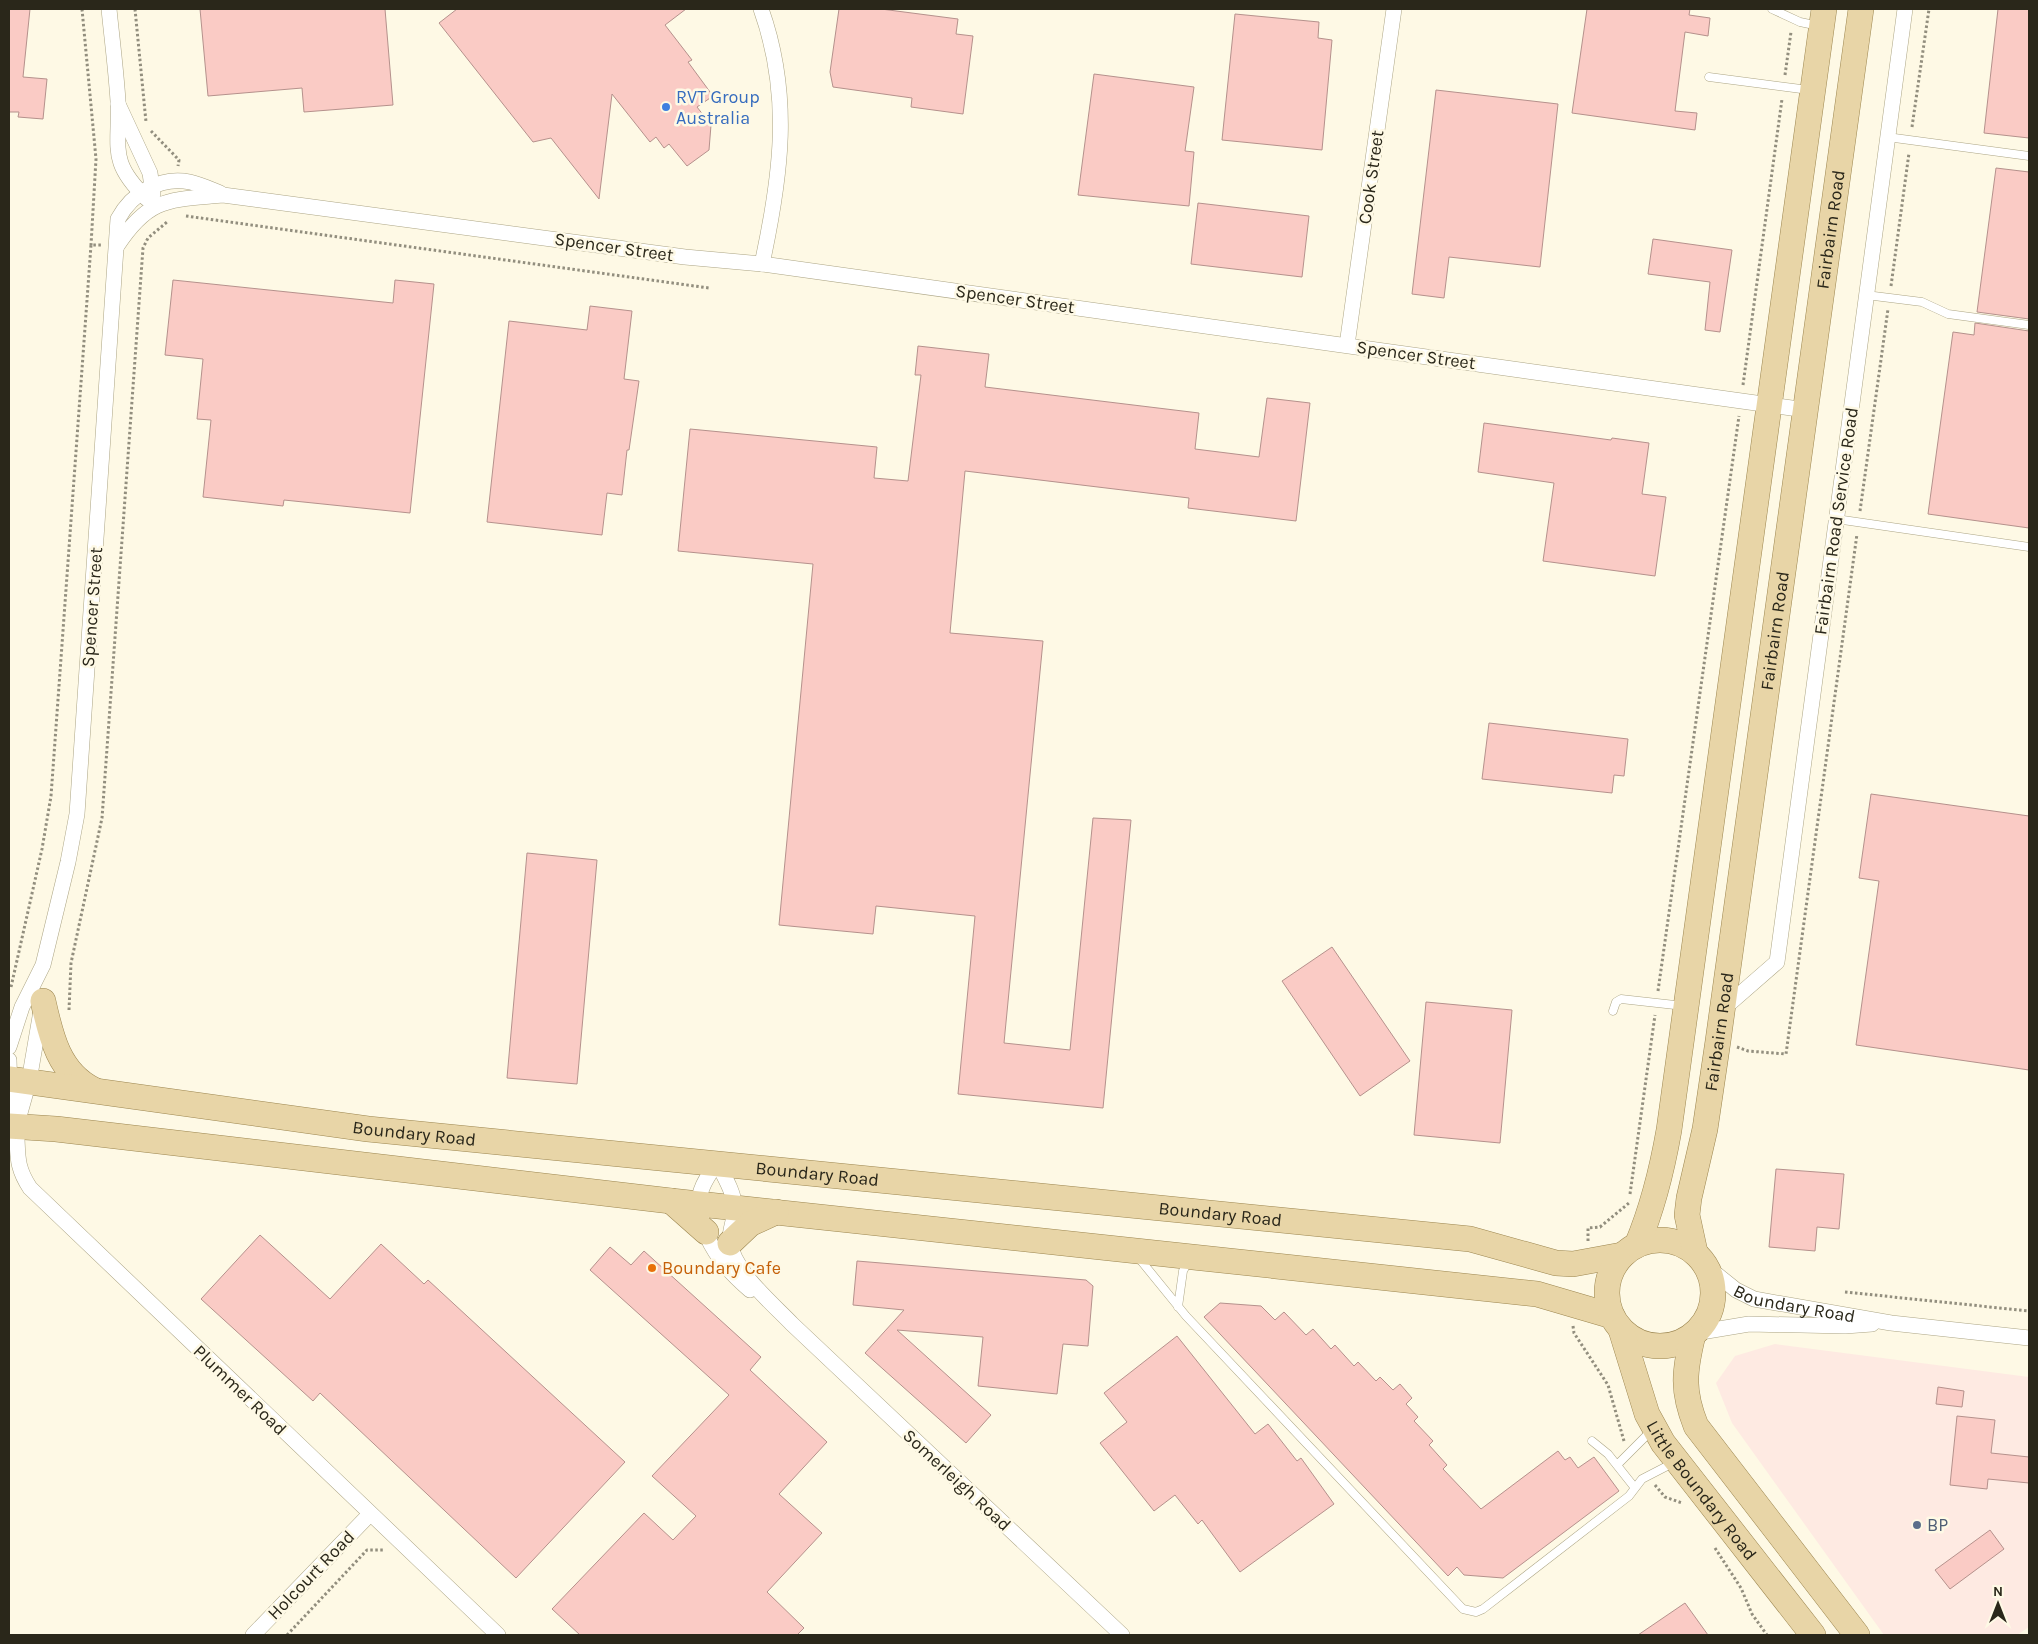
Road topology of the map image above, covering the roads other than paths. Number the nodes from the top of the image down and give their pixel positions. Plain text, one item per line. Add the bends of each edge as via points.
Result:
1 (109, 9) edge
2 (761, 9) edge
3 (1394, 9) edge
4 (1772, 9) edge
5 (1861, 9) edge
6 (1905, 9) edge
7 (1823, 17) edge
8 (1709, 77) dead end
9 (1812, 90) junction
10 (118, 103) junction
11 (1888, 137) junction
12 (2029, 156) edge
13 (146, 190) junction
14 (223, 195) junction
15 (154, 206) junction
16 (117, 246) junction
17 (762, 264) junction
18 (1866, 295) junction
19 (2029, 325) edge
20 (1347, 345) junction
21 (1769, 405) junction
22 (1806, 410) junction
23 (1836, 520) junction
24 (2029, 547) edge
25 (43, 965) junction
26 (43, 1001) junction
27 (1686, 1006) junction
28 (1723, 1009) junction
29 (1613, 1011) dead end
30 (9, 1048) edge
31 (9, 1060) edge
32 (16, 1080) edge
33 (96, 1091) junction
34 (13, 1126) edge
35 (717, 1162) junction
36 (671, 1201) junction
37 (699, 1204) junction
38 (734, 1208) junction
39 (776, 1212) junction
40 (706, 1232) junction
41 (730, 1243) junction
42 (1630, 1250) junction
43 (1134, 1251) junction
44 (1192, 1257) junction
45 (1700, 1259) junction
46 (1178, 1307) junction
47 (1616, 1323) junction
48 (1890, 1323) junction
49 (792, 1324) junction
50 (1694, 1334) junction
51 (2029, 1338) edge
52 (1654, 1427) junction
53 (1592, 1441) dead end
54 (1677, 1461) junction
55 (1617, 1465) junction
56 (1636, 1488) junction
57 (369, 1514) junction
58 (253, 1635) edge
59 (498, 1635) edge
60 (1122, 1635) edge
61 (1813, 1635) edge
62 (1857, 1635) edge

1 - 10 street
2 - 17 street via 772,41 782,120 778,171
3 - 20 street, Cook Street
4 - 7 lane via 1800,22
5 - 22 main road, Fairbairn Road
6 - 11 street, Fairbairn Road Service Road
7 - 9 main road, Fairbairn Road
8 - 9 lane
9 - 21 main road, Fairbairn Road
10 - 13 street via 150,173
10 - 13 street via 118,152 130,182
11 - 12 lane
11 - 18 street, Fairbairn Road Service Road
13 - 14 street, Spencer Street via 176,180 192,182
13 - 15 street
13 - 16 street, Spencer Street via 124,208 118,219
14 - 15 street, Spencer Street via 176,199
14 - 17 street, Spencer Street via 675,256
15 - 16 street, Spencer Street via 129,227
16 - 25 street, Spencer Street via 81,780 68,862
17 - 20 street, Spencer Street
18 - 19 lane via 1922,302 1948,314
18 - 23 street, Fairbairn Road Service Road
20 - 21 street, Spencer Street
21 - 22 street, Spencer Street
21 - 27 main road, Fairbairn Road
22 - 28 main road, Fairbairn Road
23 - 24 lane
23 - 28 street, Fairbairn Road Service Road via 1777,962
25 - 26 street, Spencer Street
25 - 30 street, Spencer Street via 22,1007
26 - 32 street, Spencer Street
26 - 33 main road via 58,1053 79,1082
27 - 29 lane via 1621,999
27 - 42 main road, Fairbairn Road via 1663,1168 1652,1210
28 - 45 main road, Fairbairn Road via 1705,1129 1687,1215
31 - 32 street
32 - 33 main road, Boundary Road
32 - 34 street, Plummer Road
33 - 35 main road, Boundary Road via 368,1129
34 - 36 main road
34 - 57 street, Plummer Road via 17,1163 30,1188
35 - 37 street via 702,1187
35 - 38 street
35 - 42 main road, Boundary Road via 1470,1239 1556,1263 1573,1264
36 - 37 main road
36 - 40 main road
37 - 38 main road
37 - 40 street, Somerleigh Road
38 - 39 main road
38 - 41 street
39 - 41 main road via 750,1224
39 - 43 main road
40 - 49 street, Somerleigh Road via 718,1258 732,1275
41 - 49 street, Somerleigh Road via 748,1276
42 - 45 main road via 1663,1240 1680,1244
42 - 47 main road via 1613,1268 1608,1284 1607,1300
43 - 44 main road
43 - 46 lane
44 - 46 lane via 1182,1271
44 - 47 main road via 1536,1294
45 - 48 street, Boundary Road via 1736,1290 1754,1298
45 - 50 main road via 1713,1283 1713,1302 1705,1324
46 - 56 lane via 1463,1609 1476,1612 1484,1609
47 - 50 main road via 1637,1341 1656,1346 1675,1344
47 - 52 main road, Little Boundary Road
48 - 50 street, Boundary Road via 1845,1326 1749,1324
48 - 51 street, Boundary Road
49 - 60 street, Somerleigh Road
50 - 62 main road, Little Boundary Road via 1684,1374 1685,1391 1696,1426
52 - 54 main road, Little Boundary Road
52 - 55 lane
53 - 55 lane
54 - 56 lane via 1652,1472
54 - 61 main road, Little Boundary Road
55 - 56 lane
57 - 58 street, Holcourt Road
57 - 59 street, Plummer Road

